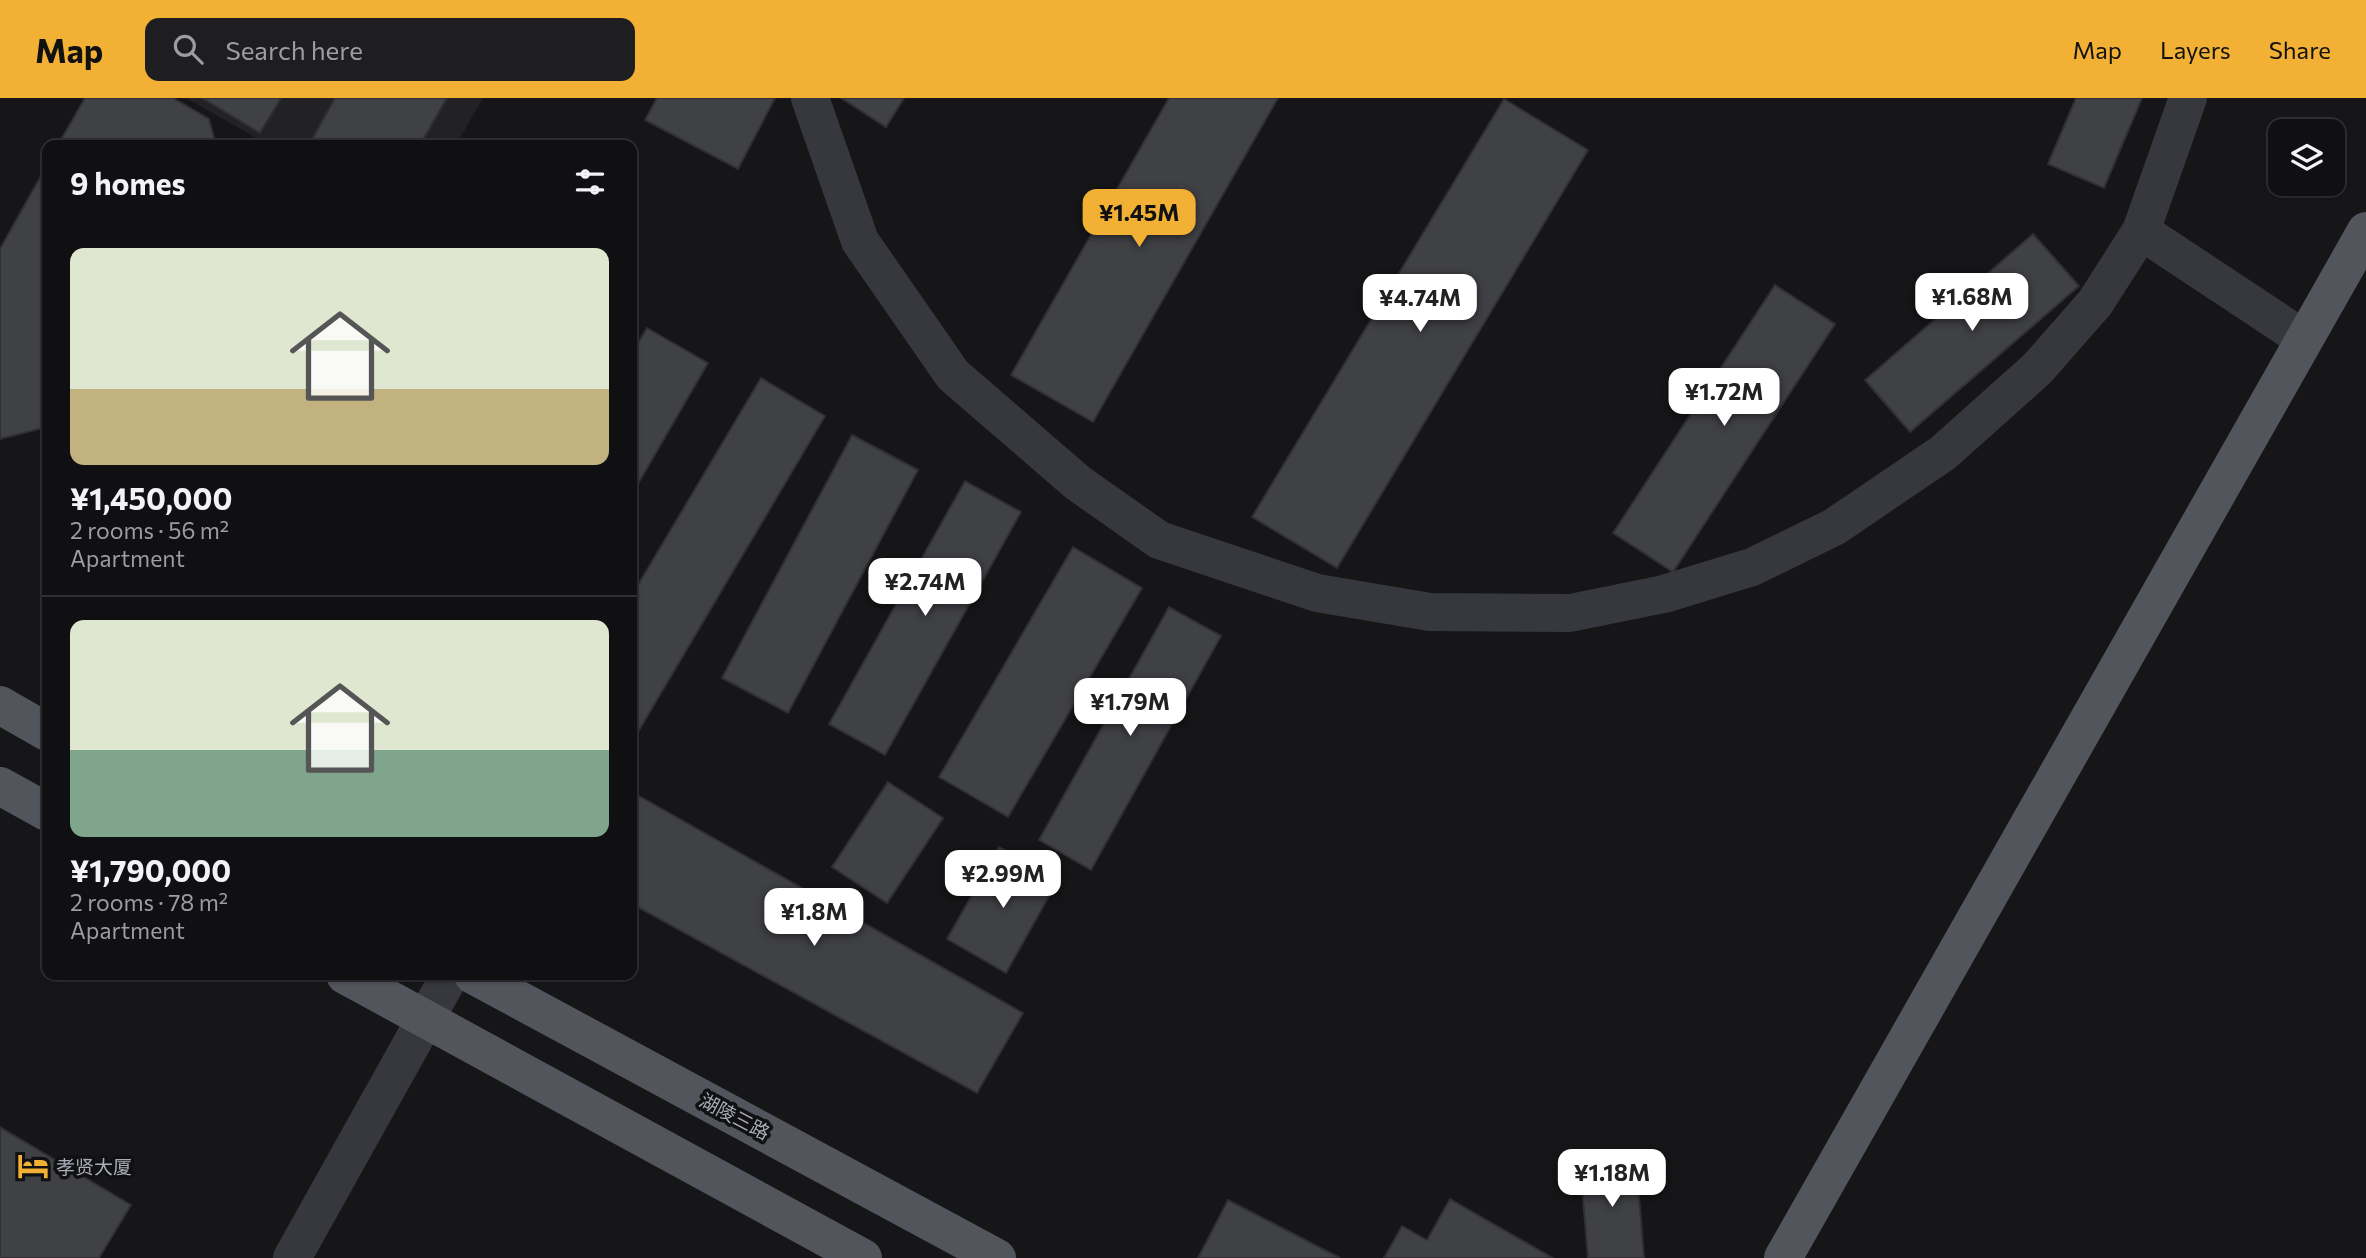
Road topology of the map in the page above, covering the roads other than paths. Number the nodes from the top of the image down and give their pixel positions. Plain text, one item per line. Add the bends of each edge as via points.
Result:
1 (810, 98) edge
2 (2188, 98) edge
3 (2141, 231) junction
4 (2366, 231) edge
5 (2304, 339) junction
6 (0, 705) edge
7 (42, 729) edge
8 (0, 786) edge
9 (42, 809) edge
10 (354, 980) edge
11 (447, 980) edge
12 (482, 980) edge
13 (423, 1018) junction
14 (292, 1258) edge
15 (863, 1258) edge
16 (997, 1258) edge
17 (1783, 1258) edge

1 - 3 street via 860,241 953,375 1078,483 1158,540 1317,593 1430,612 1570,613 1664,594 1752,567 1834,527 1942,453 2037,369 2095,303
2 - 3 street
3 - 5 street
4 - 5 main road
5 - 17 main road
6 - 7 main road
8 - 9 main road
10 - 13 main road
11 - 13 street
12 - 16 main road, 湖陵三路
13 - 14 street
13 - 15 main road

